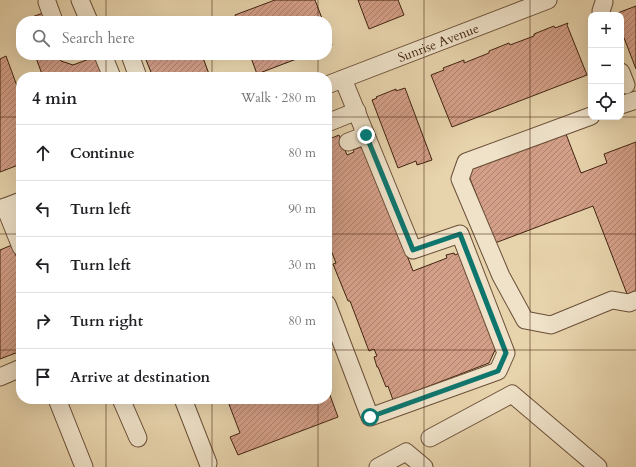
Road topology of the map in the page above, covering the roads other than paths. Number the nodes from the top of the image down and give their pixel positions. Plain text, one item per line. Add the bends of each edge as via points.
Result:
1 (80, 0) edge
2 (548, 0) edge
3 (47, 2) dead end
4 (52, 16) edge
5 (87, 16) edge
6 (105, 60) edge
7 (132, 60) edge
8 (110, 72) edge
9 (136, 72) edge
10 (344, 79) junction
11 (332, 83) edge
12 (636, 100) edge
13 (624, 105) edge
14 (357, 111) junction
15 (588, 117) edge
16 (332, 121) edge
17 (366, 135) junction
18 (348, 142) dead end
19 (16, 203) edge
20 (2, 208) edge
21 (16, 237) edge
22 (636, 300) edge
23 (332, 317) edge
24 (16, 370) edge
25 (0, 376) edge
26 (59, 404) edge
27 (123, 404) edge
28 (185, 404) edge
29 (138, 438) dead end
30 (430, 438) dead end
31 (208, 463) dead end
32 (84, 467) edge
33 (378, 467) edge
34 (424, 467) edge
35 (598, 467) edge

1 - 5 street
2 - 10 street, Sunrise Avenue
3 - 4 street
6 - 8 street
7 - 9 street
10 - 11 street, Sunrise Avenue
10 - 14 street
12 - 13 street
14 - 16 street
14 - 17 street
15 - 22 street via 466,162 460,179 501,276 525,320 551,325 612,300 629,303
17 - 18 street
17 - 23 street via 413,250 460,234 506,353 498,371 370,417
19 - 20 street
20 - 21 street
24 - 25 street
26 - 32 street
27 - 29 street
28 - 31 street
30 - 35 street via 512,394
33 - 34 street via 406,452

